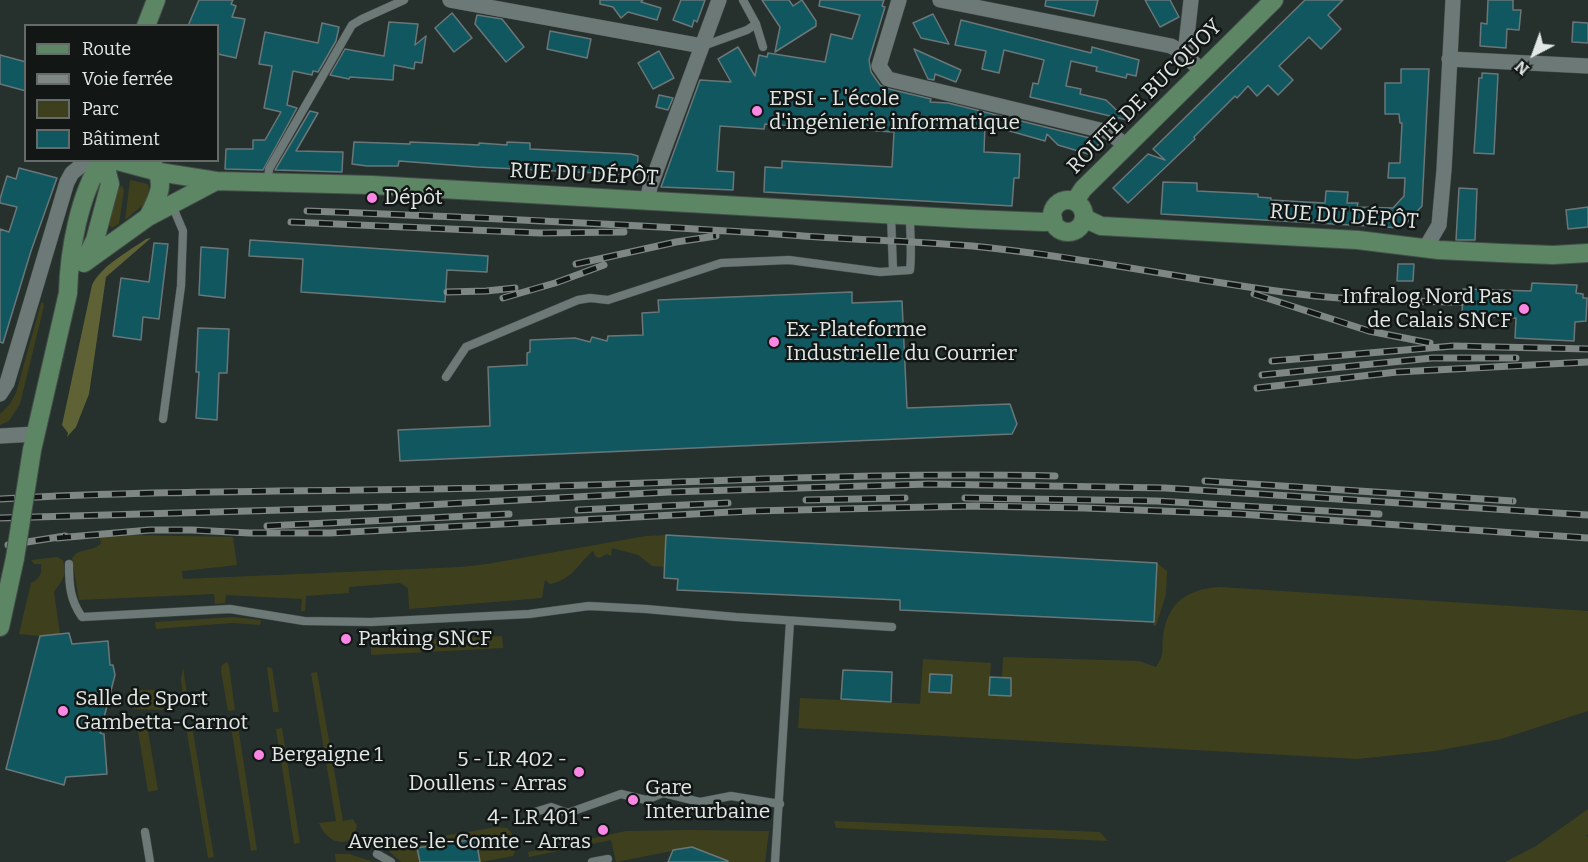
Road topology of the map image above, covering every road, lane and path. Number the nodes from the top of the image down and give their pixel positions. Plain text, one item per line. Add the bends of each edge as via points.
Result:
1 (156, 0) edge
2 (404, 0) edge
3 (450, 0) edge
4 (719, 0) edge
5 (743, 0) edge
6 (899, 0) edge
7 (940, 0) edge
8 (1191, 0) edge
9 (1274, 0) edge
10 (1453, 0) edge
11 (147, 24) edge
12 (756, 24) junction
13 (702, 46) junction
14 (763, 47) dead end
15 (1185, 54) junction
16 (1449, 59) junction
17 (1588, 66) edge
18 (1202, 72) junction
19 (1127, 147) junction
20 (86, 162) edge
21 (102, 162) edge
22 (104, 162) edge
23 (128, 162) edge
24 (155, 166) edge
25 (216, 181) junction
26 (268, 183) junction
27 (1075, 201) junction
28 (647, 202) junction
29 (172, 205) junction
30 (891, 213) junction
31 (910, 215) junction
32 (148, 217) junction
33 (1084, 218) junction
34 (1053, 219) junction
35 (1426, 247) junction
36 (1588, 253) edge
37 (84, 262) junction
38 (893, 270) junction
39 (68, 293) junction
40 (446, 377) dead end
41 (1, 393) edge
42 (163, 419) dead end
43 (0, 436) edge
44 (34, 442) junction
45 (69, 564) dead end
46 (3, 599) edge
47 (789, 621) junction
48 (0, 627) edge
49 (892, 627) dead end
50 (780, 804) junction
51 (536, 812) dead end
52 (145, 832) dead end
53 (377, 854) dead end
54 (608, 859) dead end
55 (150, 862) edge
56 (391, 862) edge
57 (592, 862) edge
58 (776, 862) edge

1 - 11 main road
2 - 26 lane via 352,26 269,169
3 - 13 street
4 - 13 street
5 - 12 lane
6 - 19 street via 879,66 888,79 1108,132
7 - 15 street via 1171,46
8 - 15 street
9 - 18 main road, ROUTE DE BUCQUOY
10 - 16 street, RUE DU DÉPÔT
12 - 13 lane
12 - 14 lane
13 - 28 street
15 - 18 street
16 - 17 street
16 - 35 street, RUE DU DÉPÔT via 1439,225
18 - 19 main road, ROUTE DE BUCQUOY
19 - 27 main road, ROUTE DE BUCQUOY
20 - 41 street via 67,182
21 - 39 main road via 91,177 76,231
22 - 37 main road via 110,184 95,240
23 - 24 main road, RUE DU DÉPÔT
24 - 25 main road, RUE DU DÉPÔT
24 - 32 main road via 161,185
25 - 26 main road, RUE DU DÉPÔT
25 - 29 main road
26 - 28 main road, RUE DU DÉPÔT via 372,185
27 - 33 main road
27 - 34 main road via 1058,203
28 - 30 main road, RUE DU DÉPÔT
29 - 32 main road
29 - 42 lane via 183,231 181,286
30 - 31 main road, RUE DU DÉPÔT
30 - 38 lane
31 - 34 main road, RUE DU DÉPÔT via 1045,222
31 - 38 lane via 910,270
32 - 37 main road
33 - 34 main road via 1072,231 1058,228
33 - 35 main road, RUE DU DÉPÔT via 1101,226
35 - 36 main road via 1553,255
37 - 39 main road
38 - 40 lane via 880,272 789,260 721,263 608,300 590,298 568,305 466,347
39 - 44 main road
43 - 44 street
44 - 46 main road, bridge via 15,558
45 - 47 lane via 74,605 82,617 230,609 304,621 371,622 529,614 589,606
46 - 48 main road
47 - 49 lane
47 - 50 lane
50 - 51 lane via 731,796 700,802 663,793 646,800 621,794 568,813 551,807
50 - 58 lane
52 - 55 lane
53 - 56 lane
54 - 57 lane

